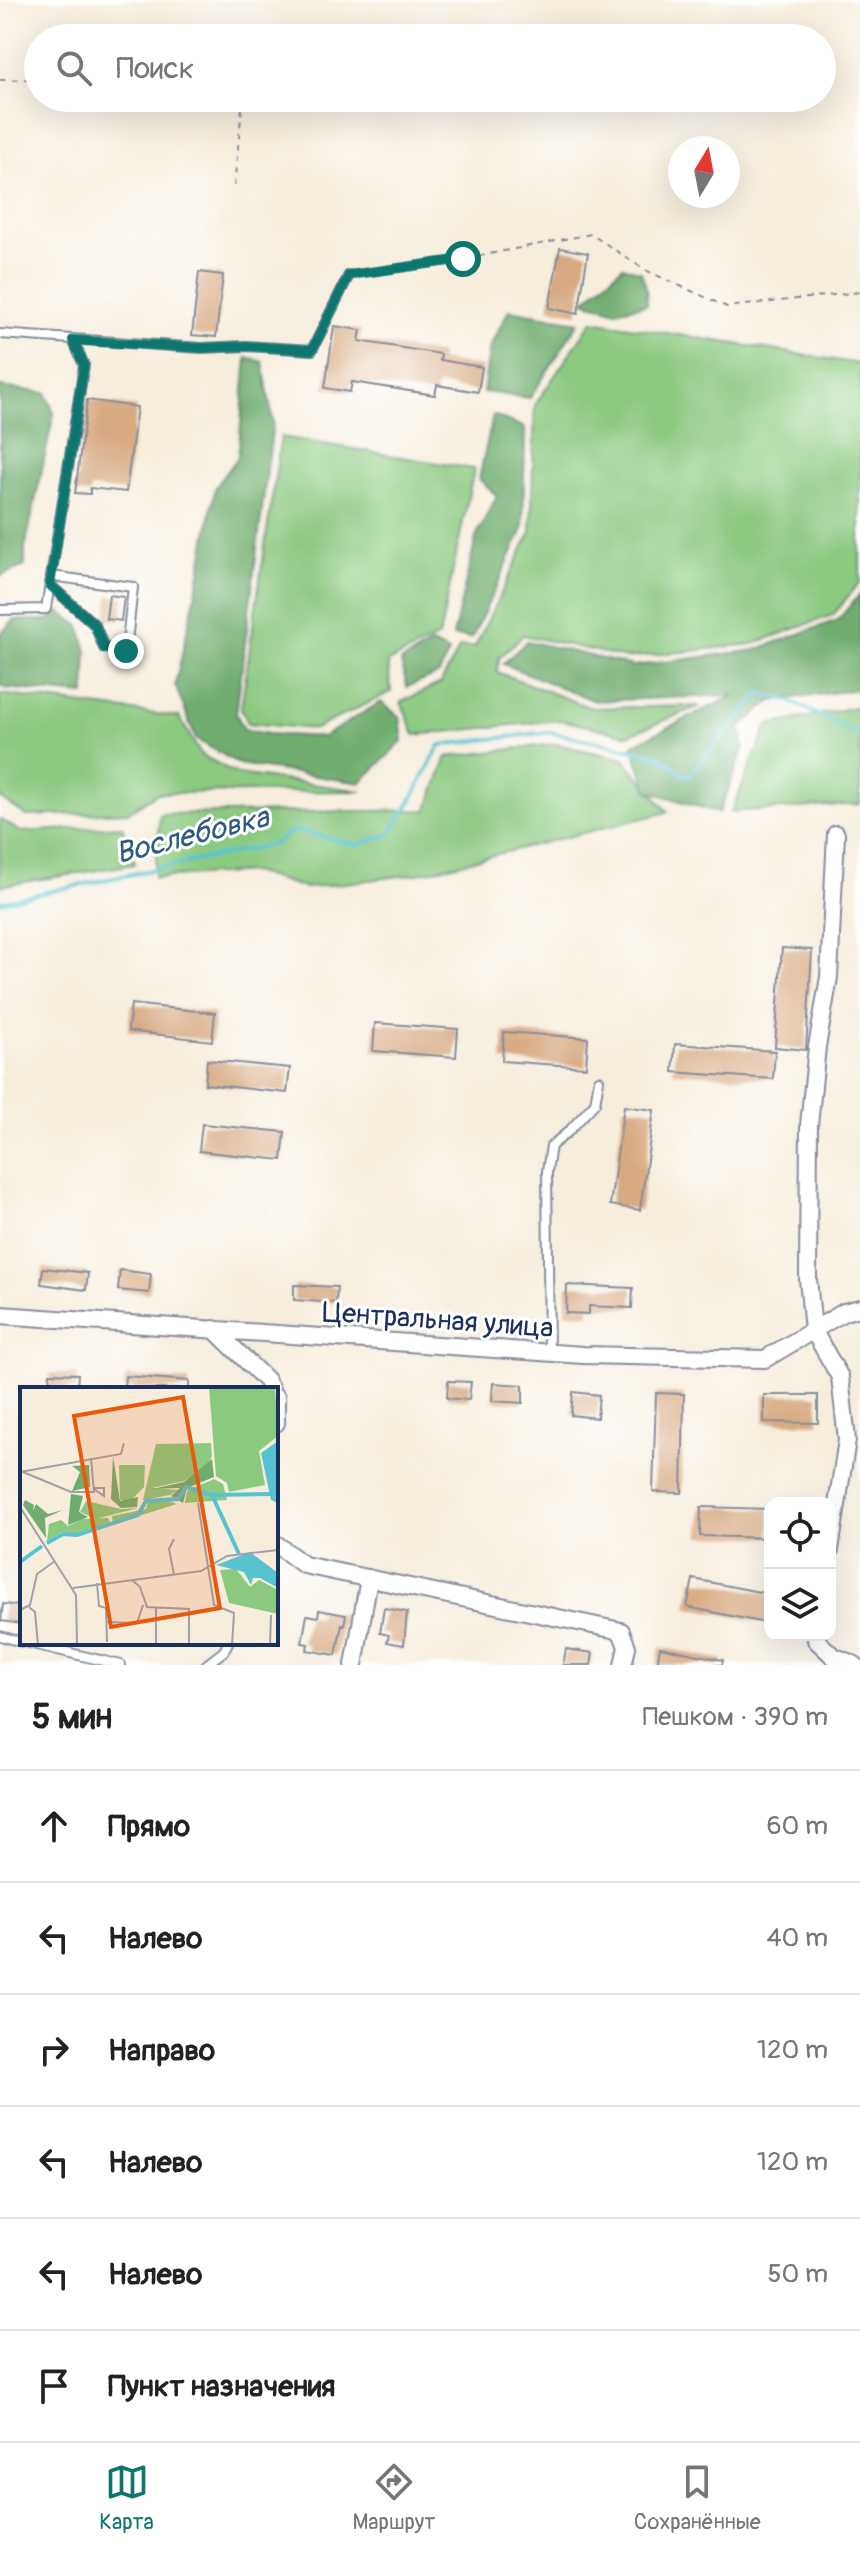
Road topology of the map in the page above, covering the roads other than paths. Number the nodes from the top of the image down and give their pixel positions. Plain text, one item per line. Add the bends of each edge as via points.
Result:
1 (349, 275) road end
2 (0, 334) edge
3 (73, 340) junction
4 (51, 581) junction
5 (0, 610) edge
6 (836, 834) dead end
7 (599, 1080) dead end
8 (860, 1308) edge
9 (0, 1315) edge
10 (214, 1329) junction
11 (813, 1330) junction
12 (549, 1352) junction
13 (270, 1387) edge
14 (836, 1511) edge
15 (278, 1546) edge
16 (369, 1578) junction
17 (0, 1636) edge
18 (20, 1641) edge
19 (817, 1641) edge
20 (38, 1645) edge
21 (227, 1645) edge
22 (121, 1665) edge
23 (206, 1665) edge
24 (354, 1665) edge
25 (623, 1665) edge
26 (855, 1665) edge

1 - 3 lane via 312,350
2 - 3 lane
3 - 4 lane via 84,365
4 - 4 lane via 133,587 126,651 104,648 95,625
4 - 5 lane via 46,609
6 - 11 street via 829,977 809,1125 808,1279
7 - 12 lane via 595,1103 551,1146
8 - 11 street, Центральная улица
9 - 10 street, Центральная улица
10 - 12 street, Центральная улица
10 - 13 street
11 - 12 street, Центральная улица via 765,1359
11 - 14 street via 840,1377 847,1440
15 - 16 street via 304,1565
16 - 24 street
16 - 25 street via 621,1631 627,1647
17 - 18 lane
19 - 26 street via 833,1656
20 - 22 lane
21 - 23 lane

